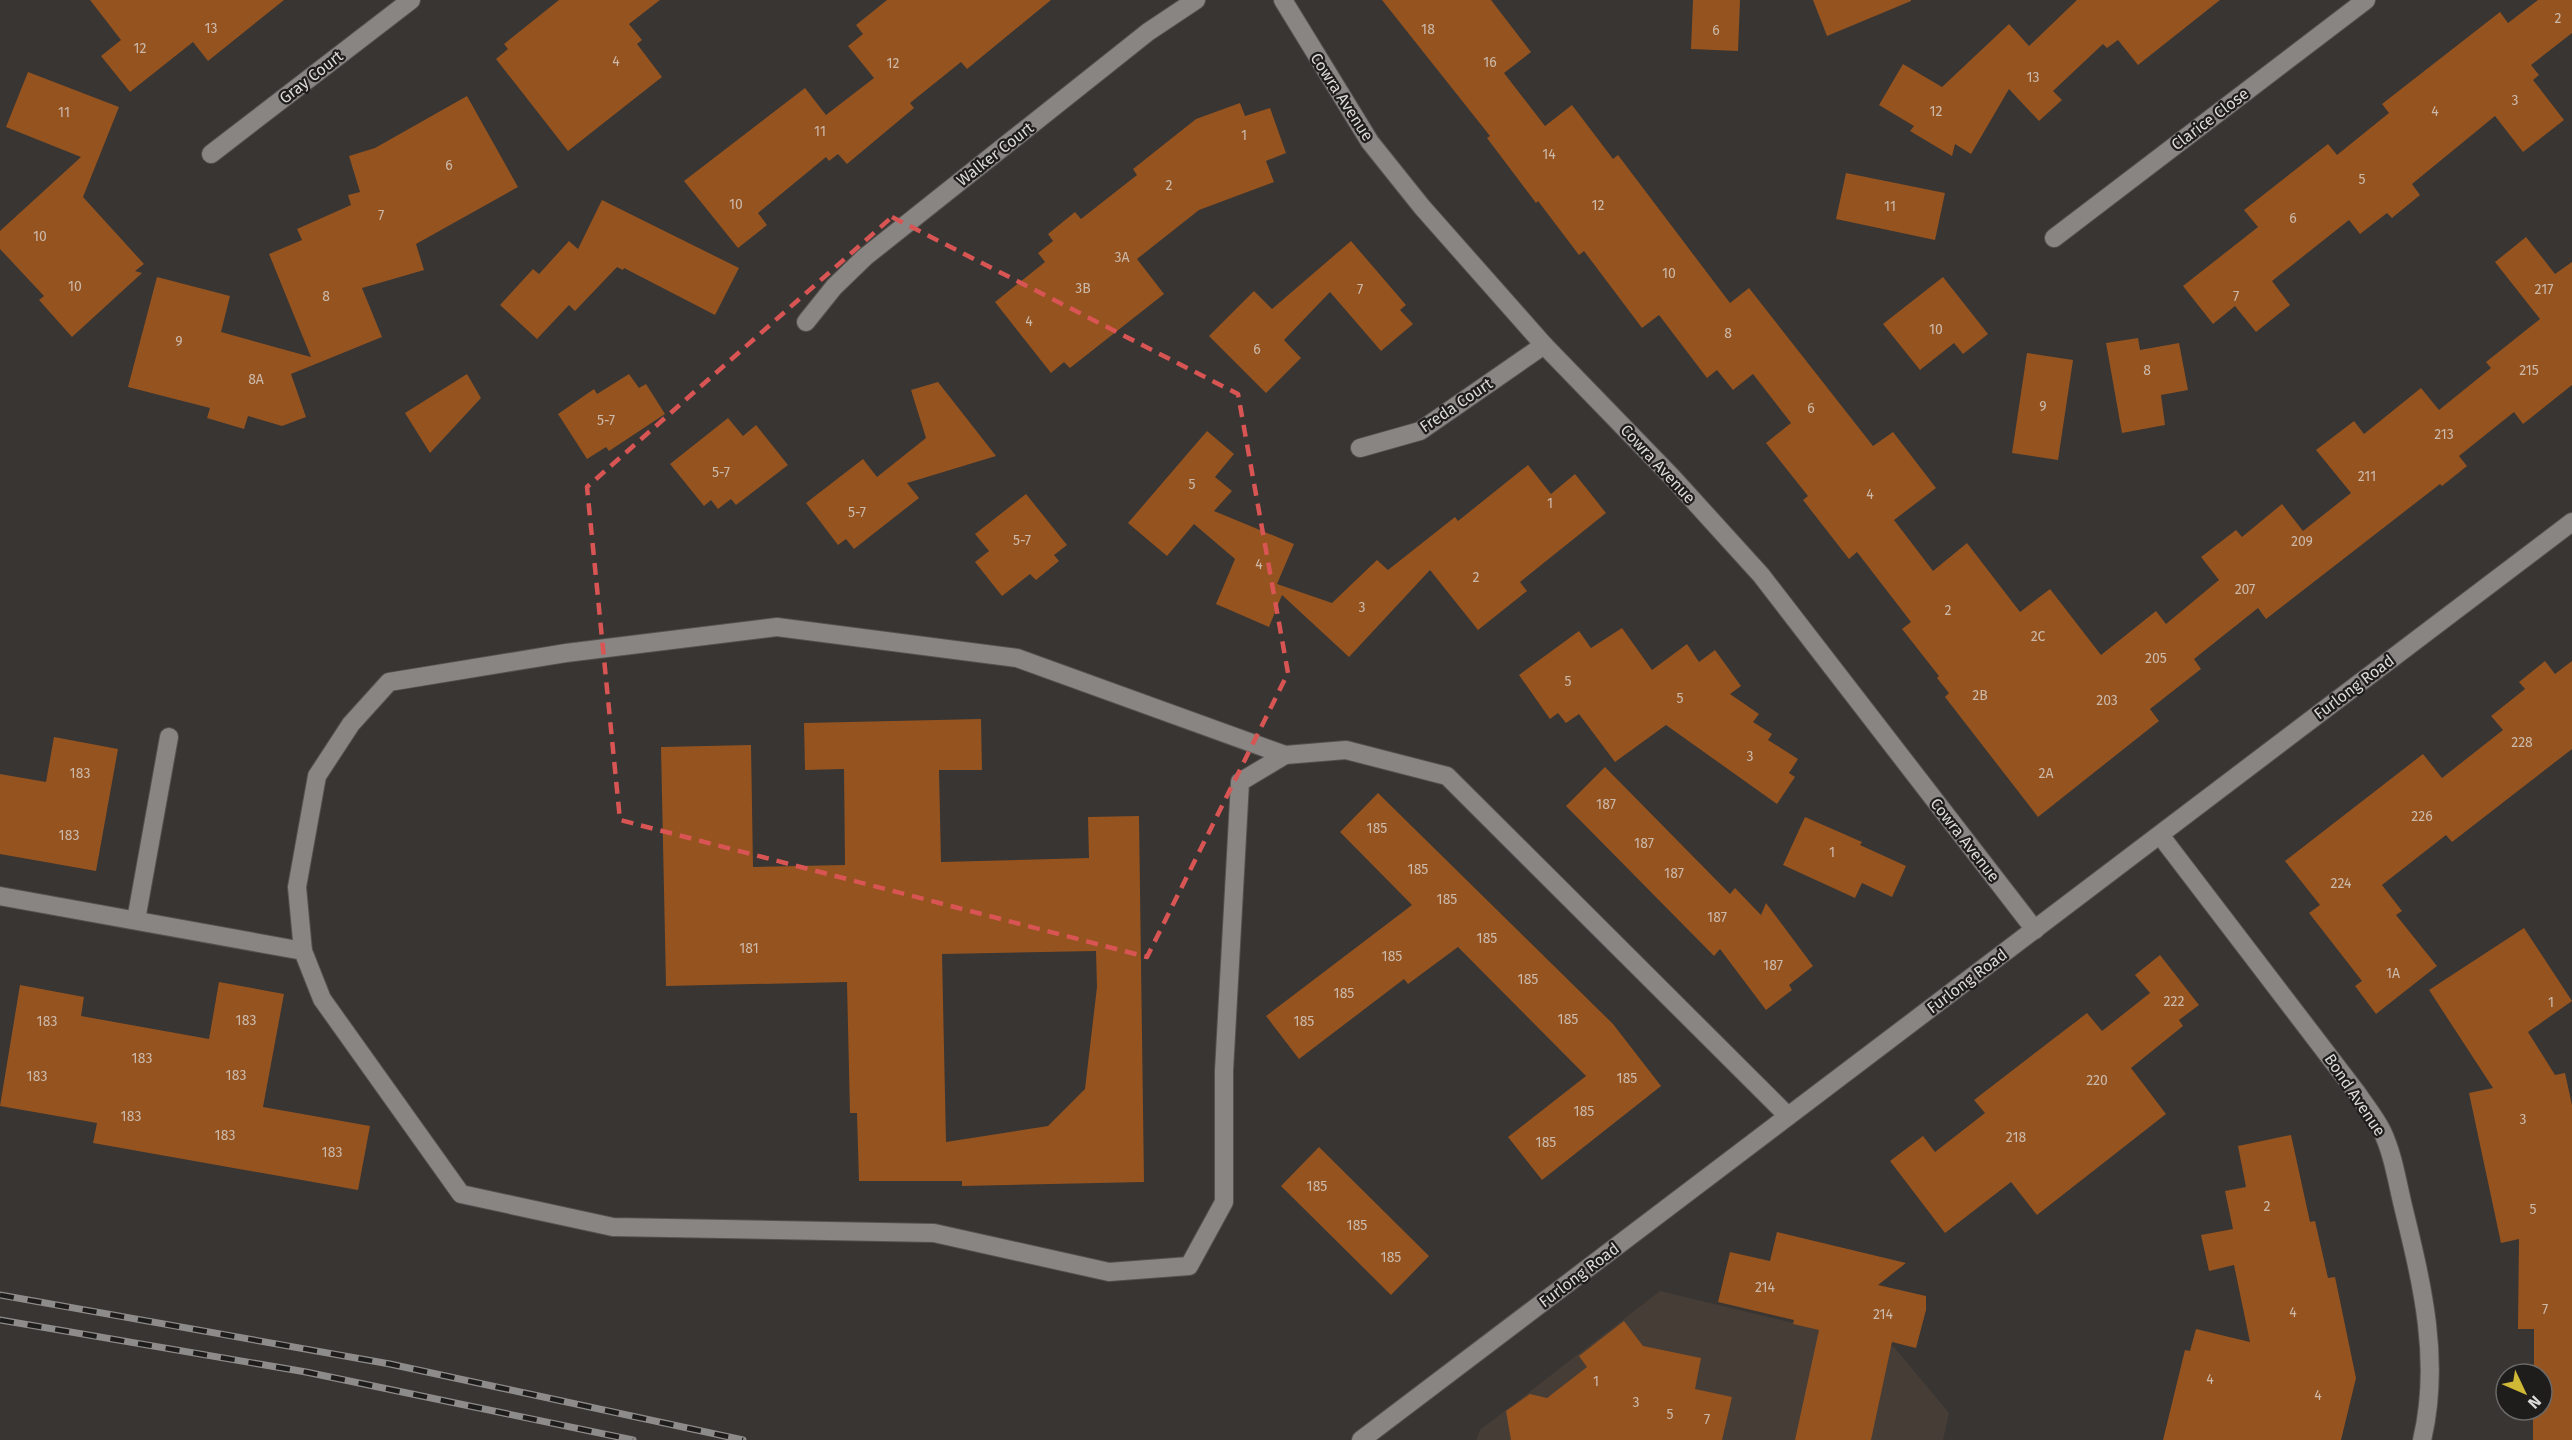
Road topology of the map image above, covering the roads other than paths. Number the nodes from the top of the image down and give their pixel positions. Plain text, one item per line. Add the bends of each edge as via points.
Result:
1 (411, 0) edge
2 (1196, 0) edge
3 (1283, 0) edge
4 (2367, 0) edge
5 (211, 154) dead end
6 (2054, 238) dead end
7 (806, 322) dead end
8 (1544, 345) junction
9 (1360, 448) dead end
10 (2572, 522) edge
11 (170, 737) dead end
12 (1286, 755) junction
13 (2160, 835) junction
14 (0, 896) edge
15 (136, 920) junction
16 (2035, 930) junction
17 (303, 951) junction
18 (1788, 1116) junction
19 (1373, 1437) edge
20 (2422, 1440) edge

1 - 5 street, Gray Court
2 - 7 street, Walker Court via 1148,32 865,257
3 - 8 street, Cowra Avenue via 1370,142
4 - 6 street, Clarice Close
8 - 9 street, Freda Court via 1420,431
8 - 16 street, Cowra Avenue via 1761,575
10 - 13 street, Furlong Road
11 - 15 street
12 - 17 street via 1017,658 777,627 566,653 388,682 351,724 317,776 297,887
12 - 17 street via 1240,782 1224,1071 1224,1202 1189,1266 1109,1272 934,1233 614,1227 461,1194 322,999
12 - 18 street via 1346,750 1447,776
13 - 16 street, Furlong Road
13 - 20 street, Bond Avenue via 2357,1092 2382,1131 2409,1228 2430,1334 2430,1406
14 - 15 street
15 - 17 street
16 - 18 street, Furlong Road
18 - 19 street, Furlong Road

